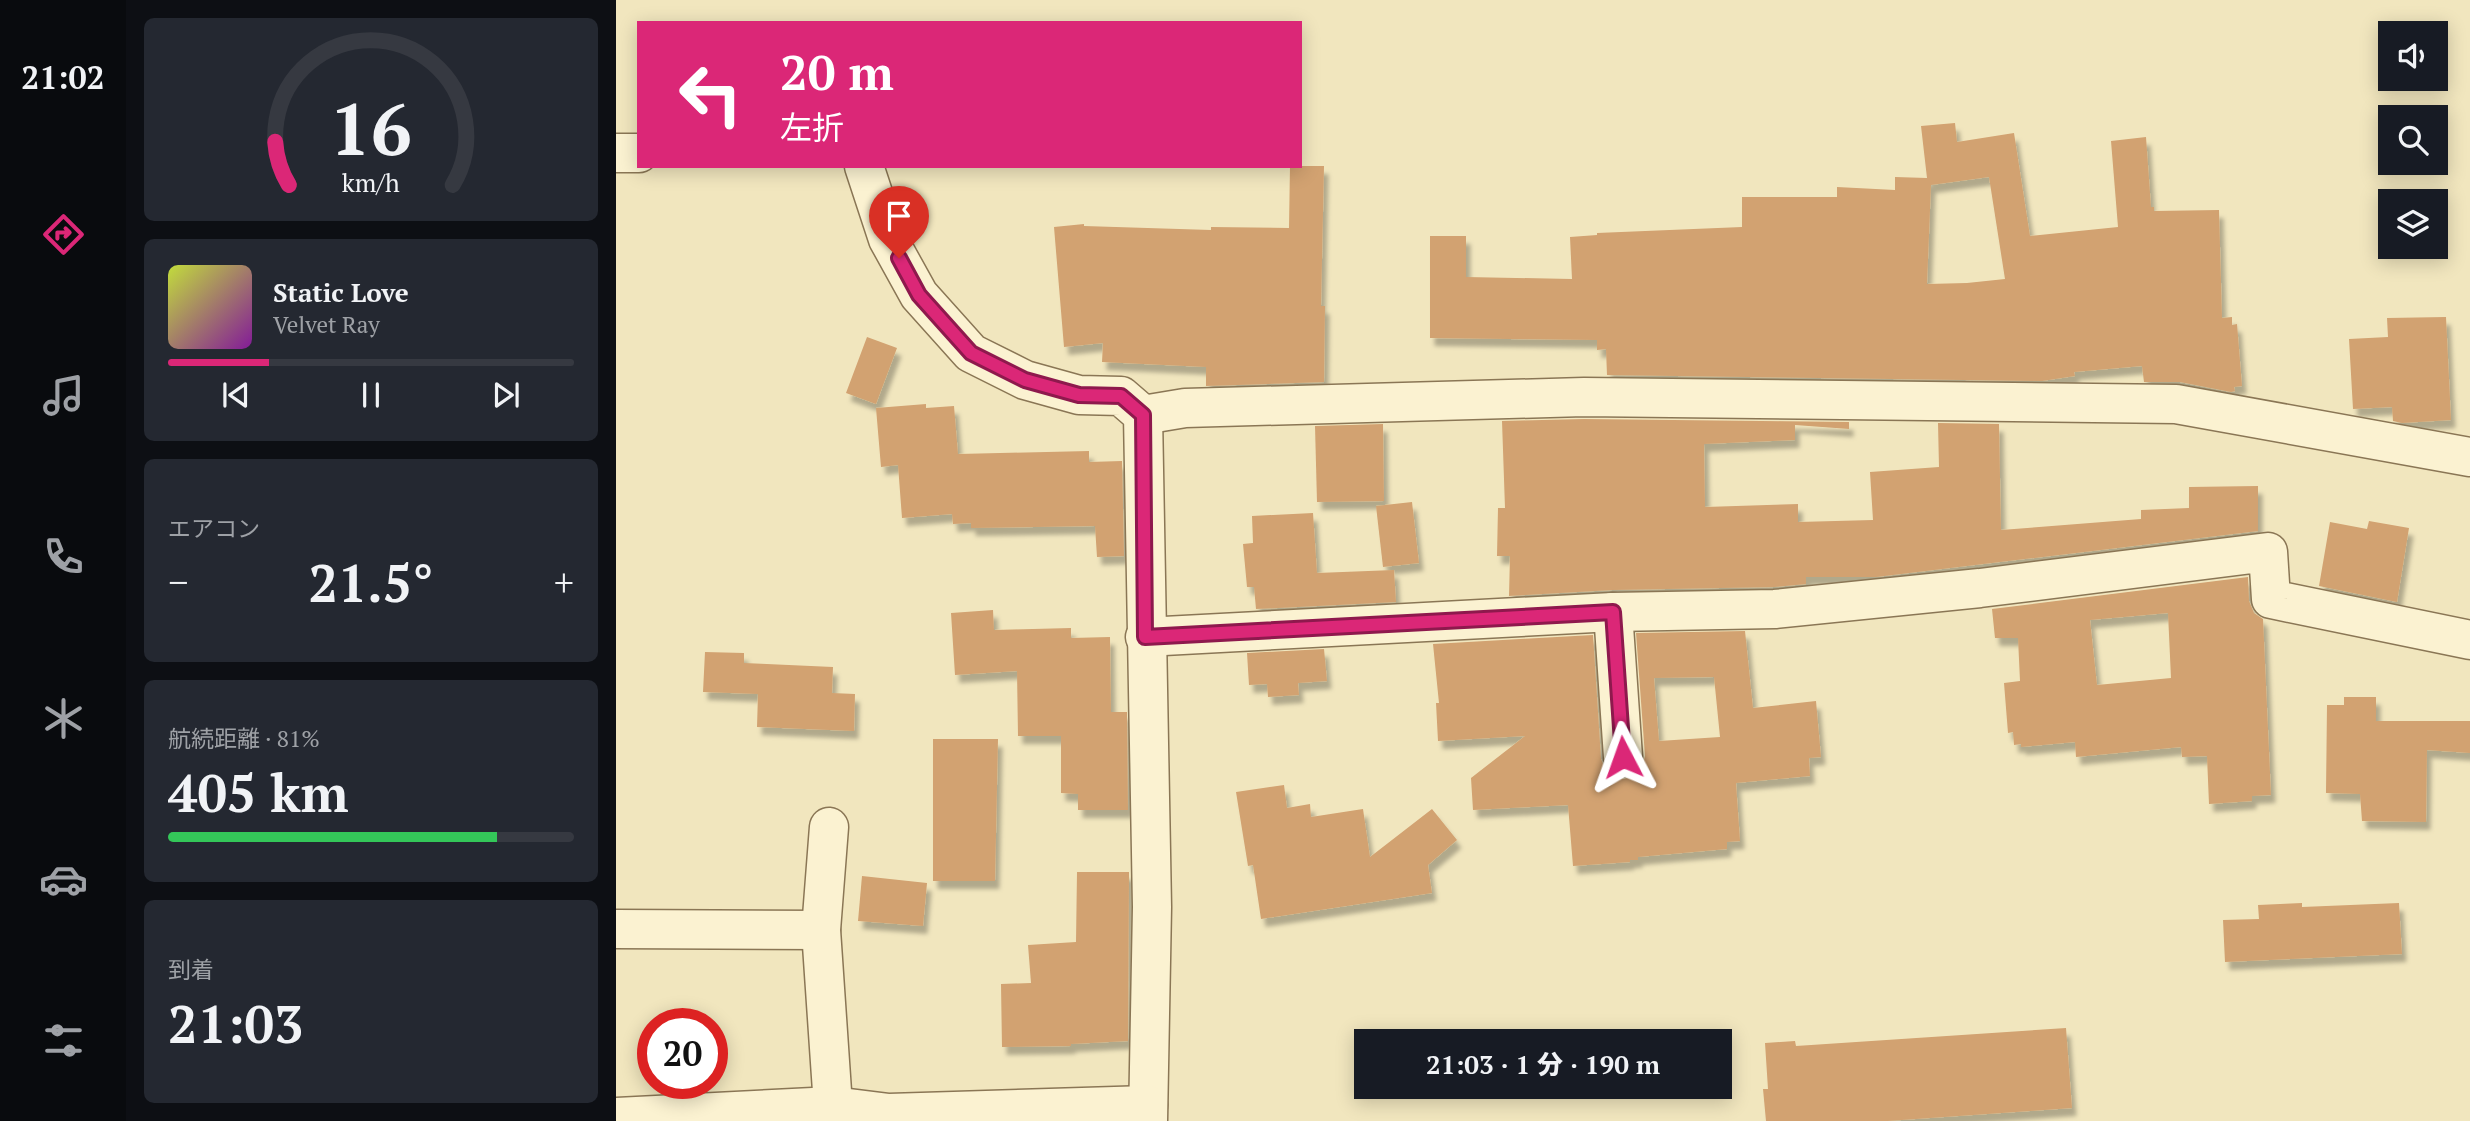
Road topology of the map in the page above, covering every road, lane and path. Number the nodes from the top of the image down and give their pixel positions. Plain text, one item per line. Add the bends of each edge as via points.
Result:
1 (616, 153) edge
2 (637, 153) edge
3 (864, 168) edge
4 (1143, 415) junction
5 (2470, 457) edge
6 (1613, 612) junction
7 (1145, 637) junction
8 (2470, 640) edge
9 (1623, 757) dead end
10 (829, 827) dead end
11 (616, 929) edge
12 (821, 930) junction
13 (833, 1107) junction
14 (1148, 1113) edge
15 (616, 1117) edge

1 - 2 street
3 - 4 street via 888,239 919,295 971,353 1036,383 1079,395 1121,396
4 - 5 street via 1185,408 1584,397 2176,404
4 - 7 street
6 - 7 street
6 - 8 street via 1775,609 2268,552 2271,599
6 - 9 street
7 - 14 street via 1152,907
10 - 12 street
11 - 12 street
12 - 13 street
13 - 14 street via 889,1113
13 - 15 street

